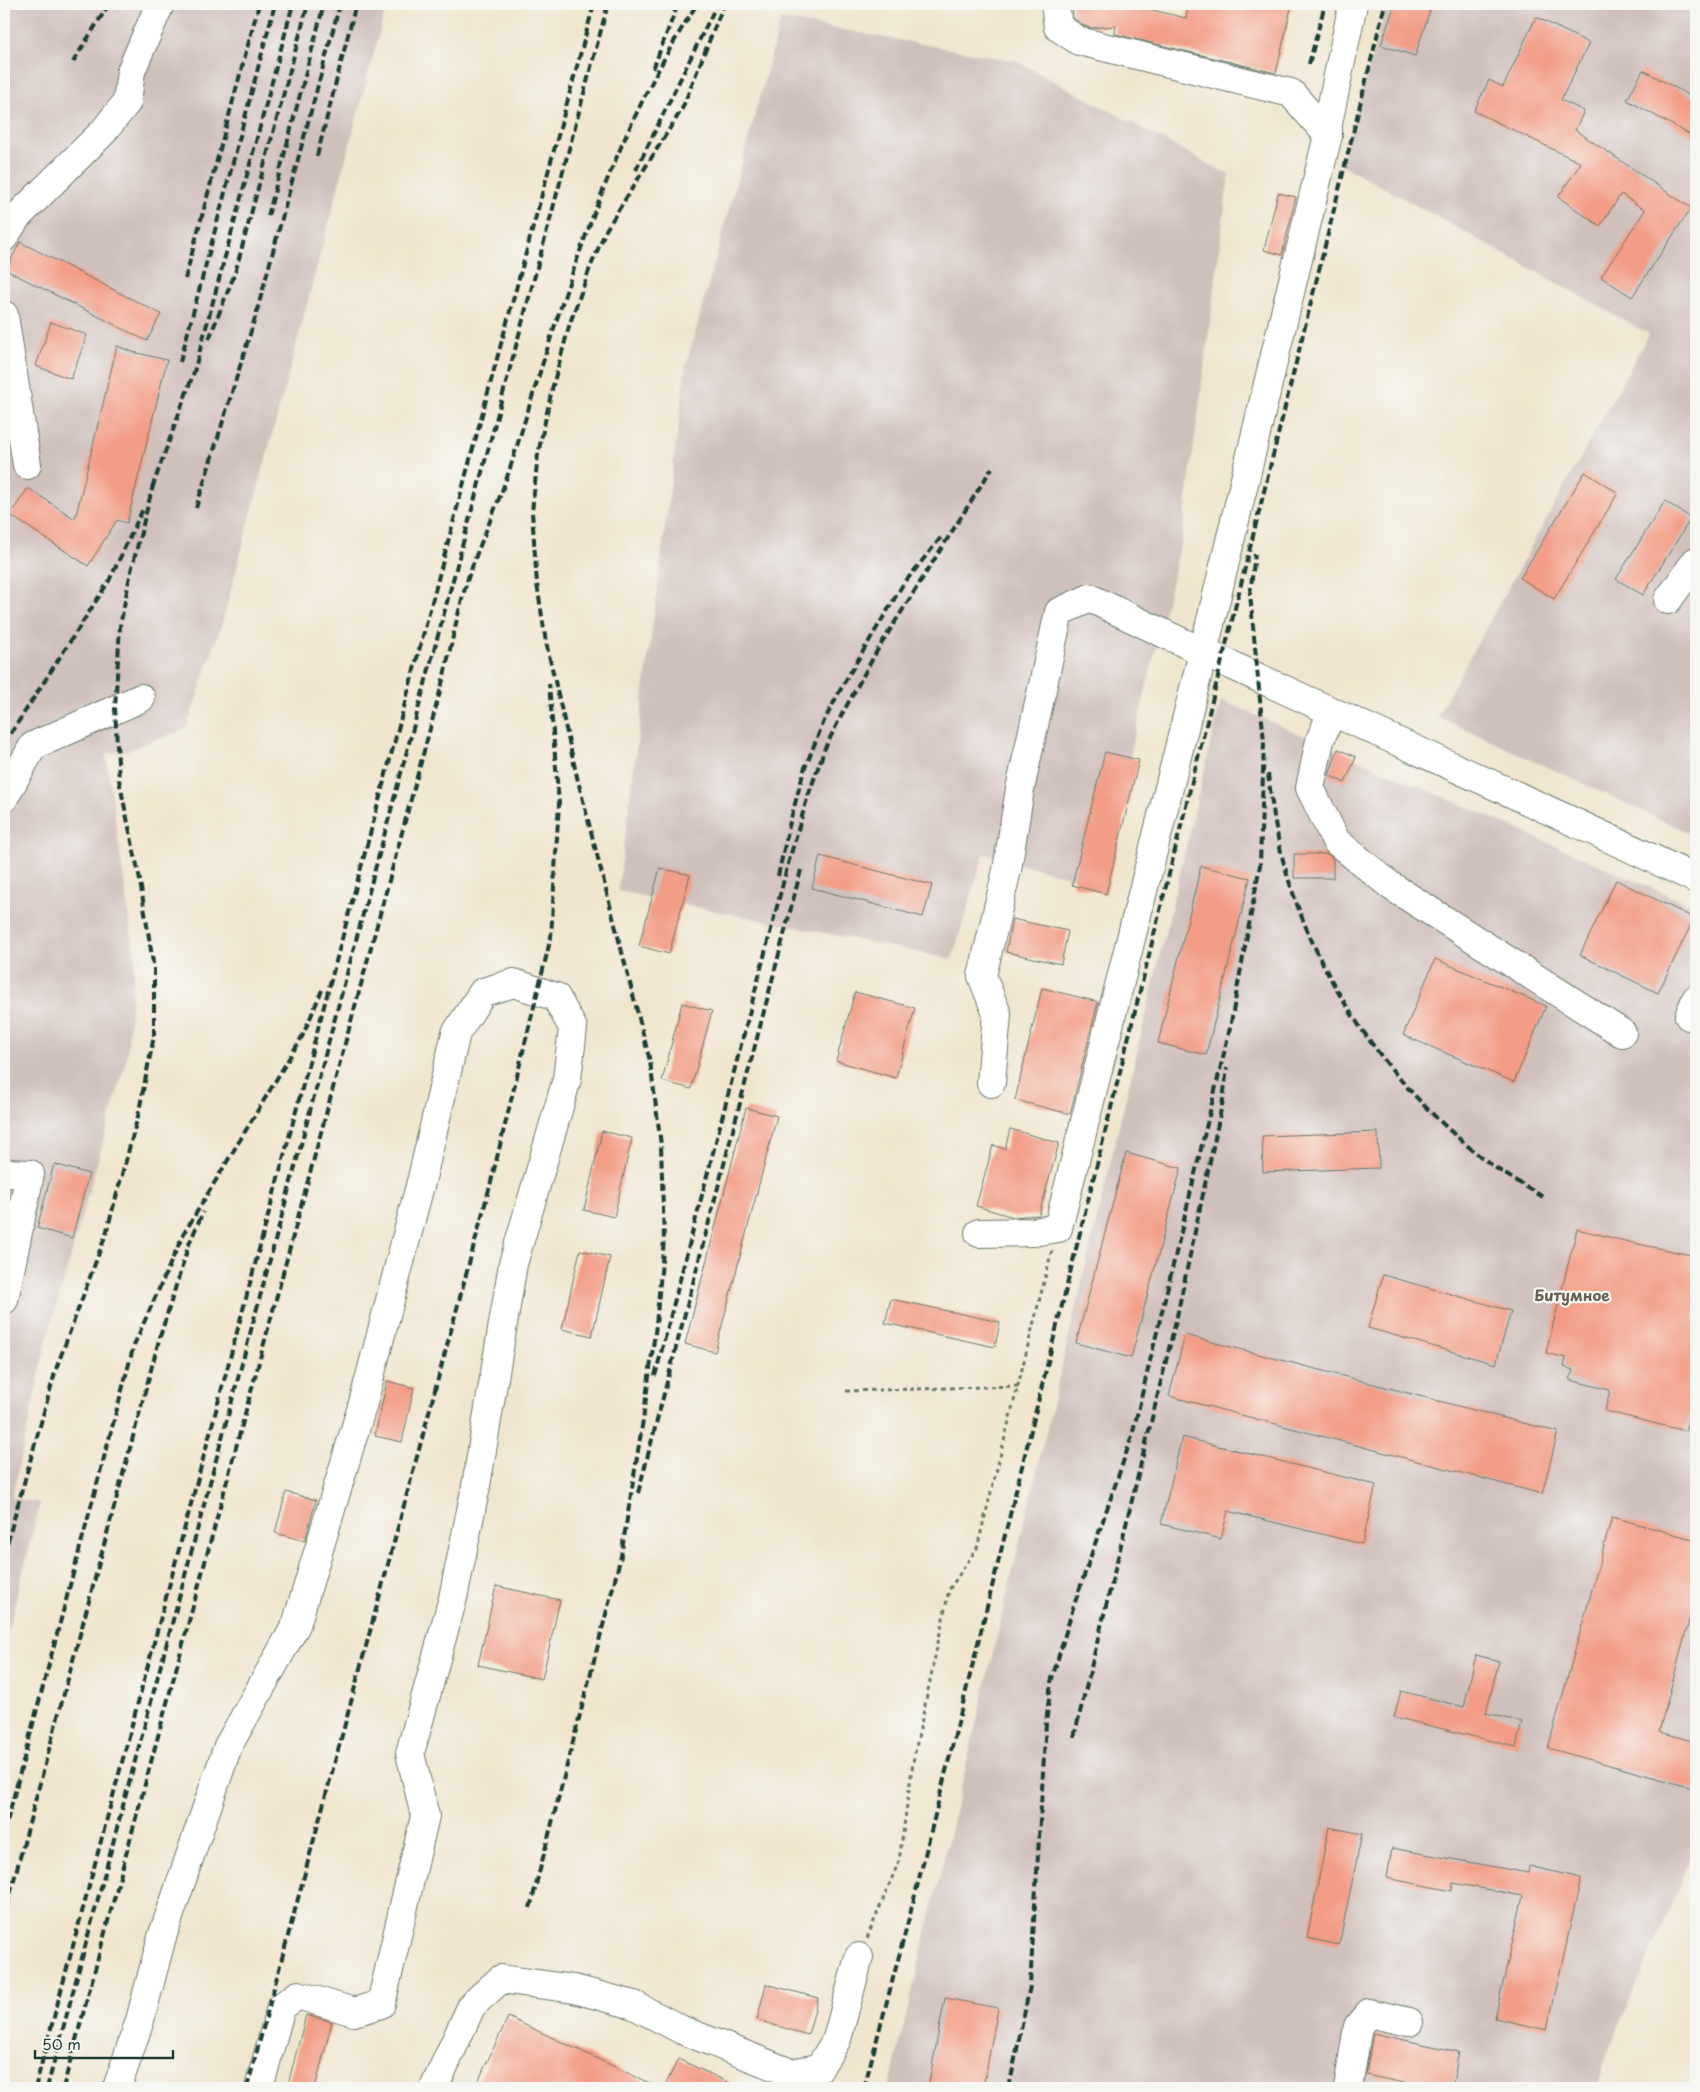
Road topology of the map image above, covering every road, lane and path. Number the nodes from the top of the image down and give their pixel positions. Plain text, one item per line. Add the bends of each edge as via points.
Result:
1 (160, 4) edge
2 (1055, 4) edge
3 (1354, 4) edge
4 (1328, 135) junction
5 (4, 237) edge
6 (4, 314) edge
7 (27, 466) dead end
8 (1696, 561) edge
9 (1668, 600) dead end
10 (1203, 653) junction
11 (140, 698) dead end
12 (1332, 712) junction
13 (4, 798) edge
14 (1696, 879) edge
15 (1622, 1033) dead end
16 (991, 1083) dead end
17 (4, 1173) edge
18 (1058, 1228) junction
19 (979, 1233) dead end
20 (4, 1300) edge
21 (1018, 1386) junction
22 (846, 1391) dead end
23 (859, 1957) joint
24 (1408, 2022) dead end
25 (117, 2088) edge
26 (259, 2088) edge
27 (434, 2088) edge
28 (1348, 2088) edge

1 - 5 street via 131,71 127,102 104,132 17,217
2 - 4 street via 1058,27 1078,41 1291,93
3 - 4 street
4 - 10 street
6 - 7 street
8 - 9 street
10 - 12 street
10 - 16 street via 1090,598 1058,612 1020,789 1007,870 982,976 997,1014
10 - 18 street
11 - 13 street via 33,746
12 - 14 street
12 - 15 street via 1320,740 1310,788 1336,841 1391,886
17 - 20 street via 30,1174
18 - 19 street
18 - 21 path
21 - 22 path
21 - 23 path via 977,1548 949,1590 913,1762 900,1861
23 - 27 street via 837,2039 819,2068 791,2073 682,2030 634,2004 574,1989 501,1979 472,2004
24 - 28 street via 1369,2013 1358,2026
25 - 26 street via 140,2020 162,1937 228,1746 296,1625 363,1403 456,1033 483,992 514,983 556,998 574,1028 567,1079 512,1264 476,1486 453,1598 410,1753 424,1816 386,1985 381,2004 354,2012 298,1995 281,2008

